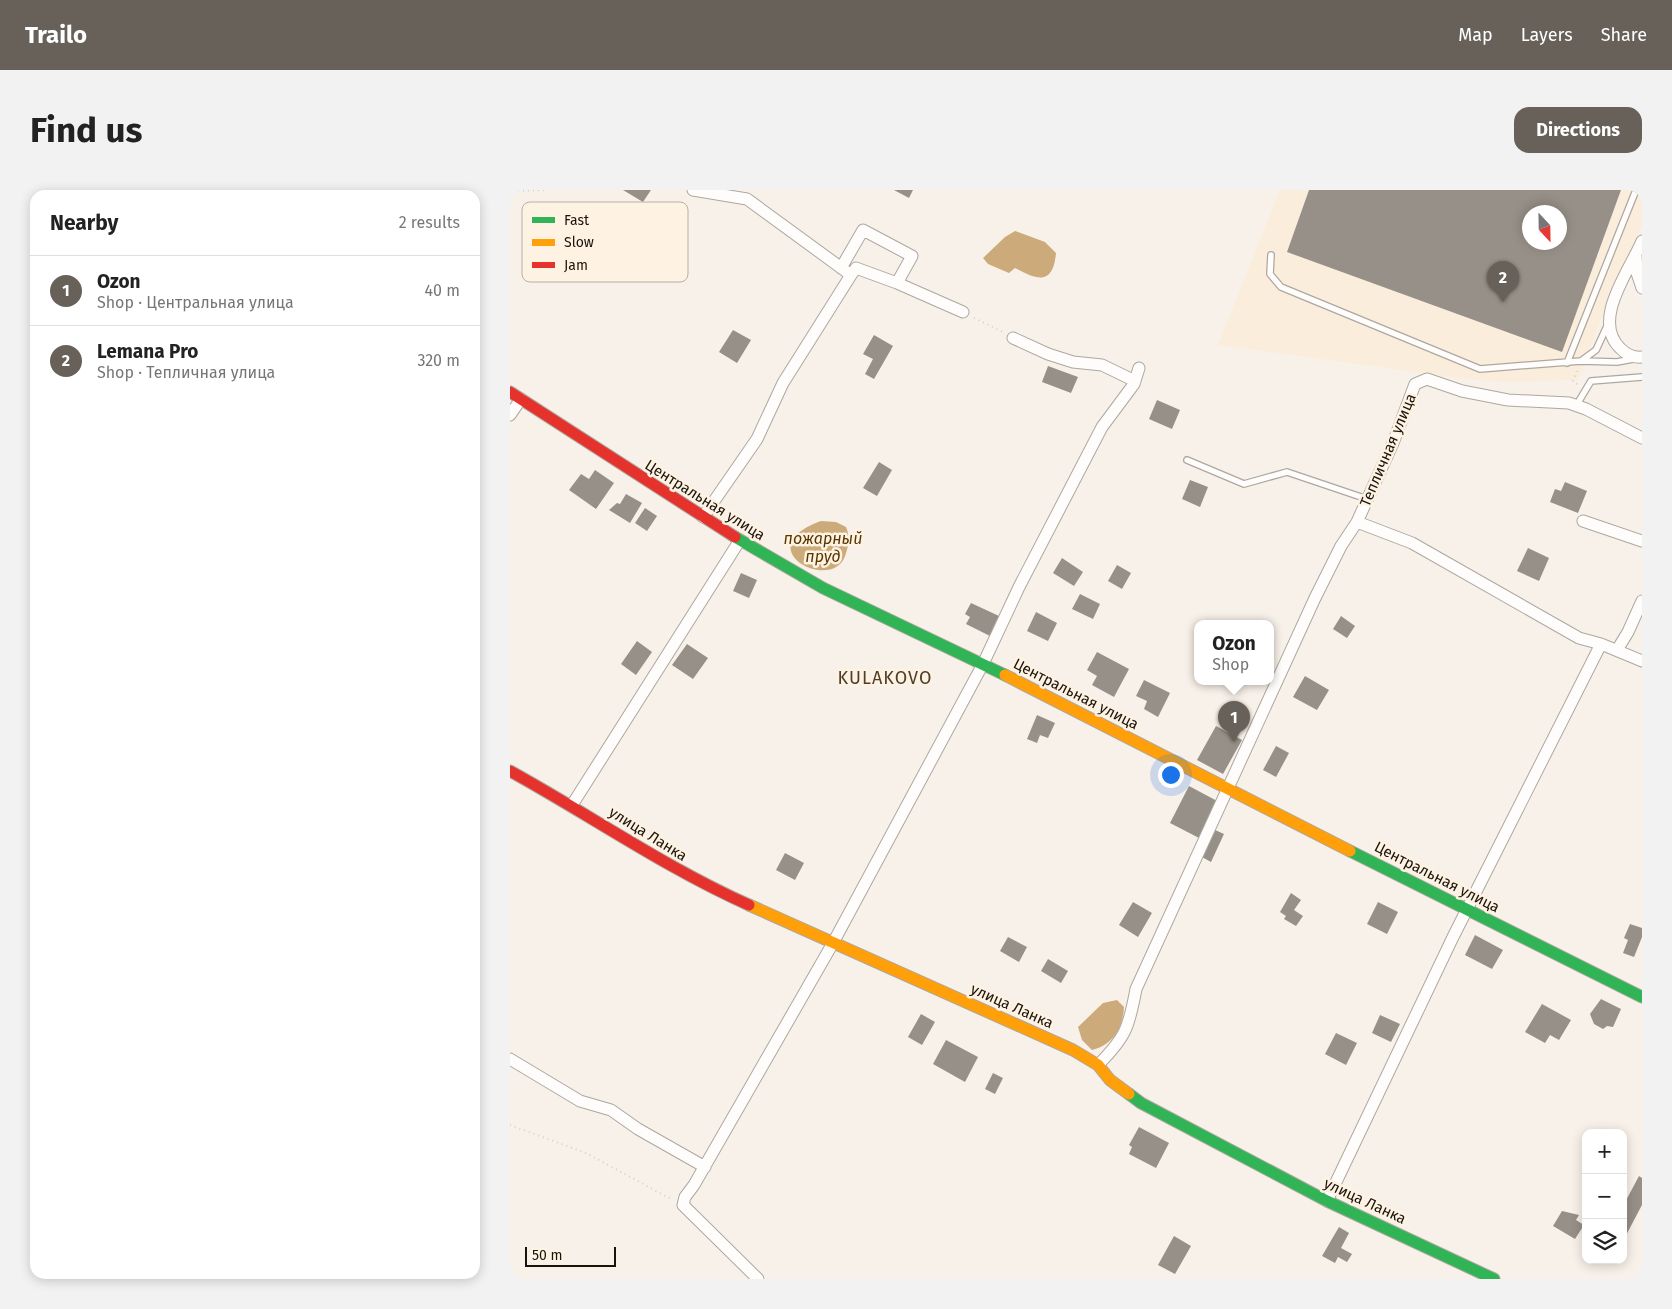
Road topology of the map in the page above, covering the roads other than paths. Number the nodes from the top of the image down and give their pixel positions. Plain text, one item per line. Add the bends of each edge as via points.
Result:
1 (693, 190) edge
2 (1636, 190) edge
3 (1642, 240) edge
4 (1271, 255) dead end
5 (1636, 255) junction
6 (840, 268) junction
7 (851, 275) junction
8 (897, 283) junction
9 (1642, 288) edge
10 (963, 312) road end
11 (1609, 321) junction
12 (1013, 338) road end
13 (1640, 357) edge
14 (1581, 361) junction
15 (1567, 363) junction
16 (1139, 368) dead end
17 (1642, 377) edge
18 (1135, 381) junction
19 (510, 392) edge
20 (521, 399) junction
21 (1576, 406) junction
22 (510, 415) edge
23 (1642, 438) edge
24 (1187, 460) dead end
25 (1367, 500) junction
26 (703, 517) junction
27 (1583, 520) dead end
28 (1357, 522) junction
29 (740, 540) junction
30 (1642, 542) edge
31 (1642, 601) edge
32 (1602, 644) junction
33 (1617, 650) junction
34 (1642, 661) edge
35 (983, 664) junction
36 (510, 772) edge
37 (1227, 789) junction
38 (572, 805) junction
39 (1467, 909) junction
40 (833, 943) junction
41 (1642, 997) edge
42 (510, 1059) edge
43 (1098, 1065) junction
44 (705, 1167) junction
45 (1327, 1201) junction
46 (1490, 1278) edge
47 (758, 1279) edge

1 - 6 street via 747,199
2 - 15 lane
3 - 5 street
4 - 15 lane via 1270,274 1281,287 1480,369
5 - 9 street
5 - 11 street via 1622,276
6 - 7 street
6 - 8 street via 863,230 912,256
7 - 8 street via 856,268
7 - 26 street via 783,383 757,439
8 - 10 street
11 - 13 street via 1616,345 1628,355
11 - 14 lane via 1596,350
12 - 18 street via 1048,354 1102,366
13 - 14 lane via 1617,362
14 - 15 lane
16 - 18 street
17 - 21 lane via 1591,381
18 - 35 street via 1102,427 1018,587
19 - 20 street, Центральная улица
20 - 22 street
20 - 26 street, Центральная улица
21 - 23 street, Тепличная улица
21 - 25 street, Тепличная улица via 1508,400 1462,391 1428,379 1416,384
24 - 25 lane via 1244,484 1287,472
25 - 28 street, Тепличная улица
26 - 29 street, Центральная улица
27 - 30 street
28 - 32 street, Тепличная улица via 1412,543 1579,638
28 - 37 street via 1314,598
29 - 35 street, Центральная улица via 824,588
29 - 38 street
31 - 33 street
32 - 33 street, Тепличная улица
32 - 39 street
33 - 34 street, Тепличная улица
35 - 37 street, Центральная улица
35 - 40 street
36 - 38 street, улица Ланка
37 - 39 street, Центральная улица
37 - 43 street via 1136,989 1119,1045
38 - 40 street, улица Ланка via 703,885
39 - 41 street, Центральная улица
39 - 45 street
40 - 43 street, улица Ланка via 1073,1050
40 - 44 street
42 - 44 street via 580,1101 612,1110 638,1129
43 - 45 street, улица Ланка via 1110,1080 1141,1103
44 - 47 street via 685,1197 683,1206
45 - 46 street, улица Ланка

